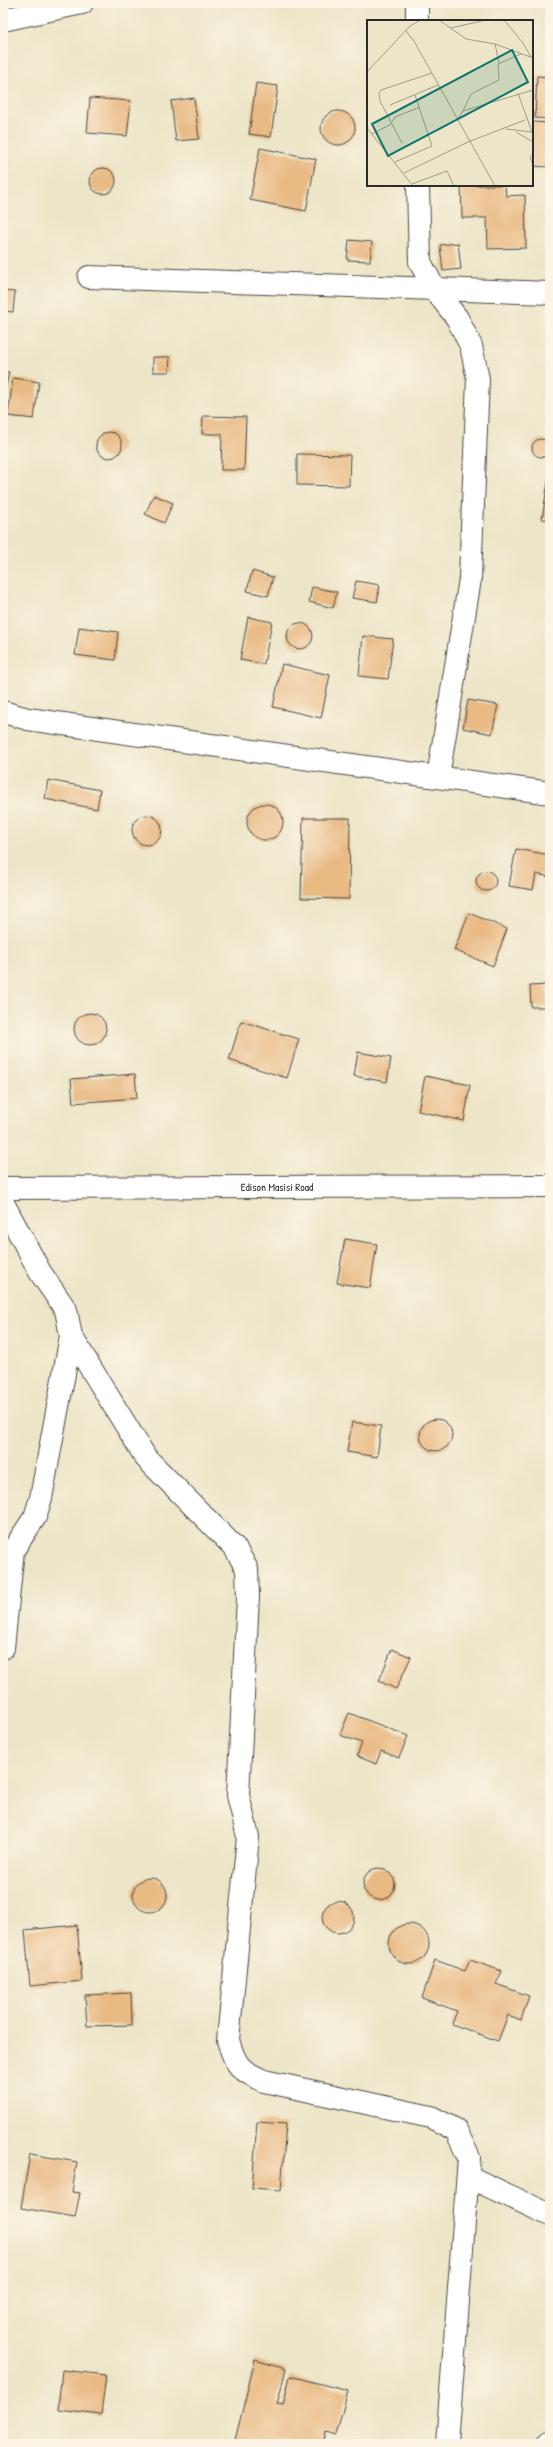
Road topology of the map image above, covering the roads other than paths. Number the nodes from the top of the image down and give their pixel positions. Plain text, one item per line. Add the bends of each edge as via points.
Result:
1 (82, 3) edge
2 (417, 3) edge
3 (3, 20) edge
4 (418, 20) edge
5 (418, 186) edge
6 (89, 277) dead end
7 (435, 290) junction
8 (550, 293) edge
9 (3, 712) edge
10 (438, 777) junction
11 (550, 793) edge
12 (550, 1186) edge
13 (3, 1188) edge
14 (3, 1203) edge
15 (71, 1336) junction
16 (3, 1648) edge
17 (468, 2177) junction
18 (550, 2215) edge
19 (550, 2442) edge
20 (447, 2444) edge
21 (548, 2444) edge

1 - 3 street
2 - 4 street
5 - 7 street via 420,262
6 - 7 street
7 - 8 street
7 - 10 street via 457,318 471,346 478,379 470,578
9 - 10 street via 28,719
10 - 11 street
12 - 13 street, Edison Masisi Road
14 - 15 street via 40,1272 66,1310
15 - 16 street via 41,1498 35,1517 13,1550
15 - 17 street via 146,1458 235,1548 247,1569 248,1597 238,1794 248,1837 228,2040 233,2058 245,2073 264,2081 431,2117 456,2130 469,2158
17 - 18 street
17 - 20 street
19 - 21 street

